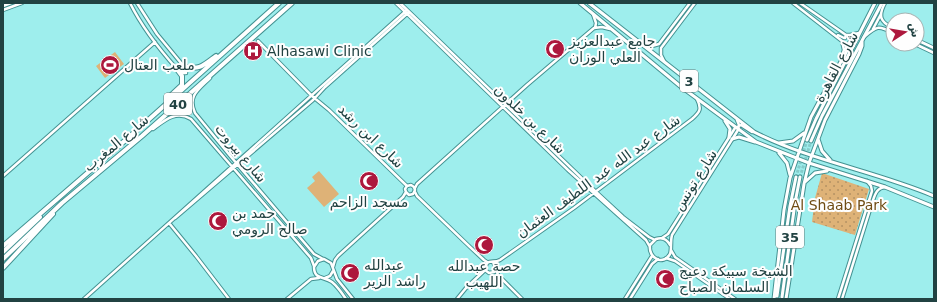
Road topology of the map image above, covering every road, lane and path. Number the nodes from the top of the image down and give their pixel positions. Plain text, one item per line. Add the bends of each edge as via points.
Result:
1 (11, 3) edge
2 (22, 3) edge
3 (130, 3) edge
4 (279, 3) edge
5 (292, 3) edge
6 (396, 3) edge
7 (400, 3) edge
8 (580, 3) edge
9 (589, 3) edge
10 (690, 3) edge
11 (695, 3) edge
12 (793, 3) edge
13 (800, 3) edge
14 (875, 3) edge
15 (883, 3) edge
16 (137, 4) edge
17 (3, 6) edge
18 (132, 8) junction
19 (3, 10) edge
20 (407, 12) junction
21 (593, 13) junction
22 (881, 13) junction
23 (678, 18) junction
24 (681, 22) junction
25 (674, 23) junction
26 (885, 23) edge
27 (678, 26) junction
28 (594, 28) junction
29 (885, 28) edge
30 (611, 29) junction
31 (871, 31) junction
32 (859, 33) junction
33 (846, 34) junction
34 (854, 34) junction
35 (836, 35) junction
36 (238, 39) junction
37 (863, 39) junction
38 (258, 41) dead end
39 (855, 41) junction
40 (154, 42) junction
41 (659, 43) junction
42 (644, 45) junction
43 (663, 45) junction
44 (844, 51) junction
45 (232, 56) junction
46 (841, 60) junction
47 (664, 61) junction
48 (184, 66) junction
49 (176, 68) junction
50 (314, 96) junction
51 (696, 97) junction
52 (504, 105) junction
53 (723, 118) junction
54 (736, 119) junction
55 (739, 125) junction
56 (737, 129) junction
57 (136, 131) junction
58 (754, 132) junction
59 (805, 132) junction
60 (142, 136) junction
61 (730, 138) junction
62 (818, 138) junction
63 (807, 140) tunnel mouth
64 (811, 141) tunnel mouth
65 (756, 142) junction
66 (776, 143) junction
67 (777, 151) junction
68 (798, 151) junction
69 (812, 156) junction
70 (242, 157) junction
71 (232, 158) junction
72 (796, 158) junction
73 (227, 159) junction
74 (242, 161) junction
75 (835, 162) junction
76 (809, 163) junction
77 (237, 164) junction
78 (712, 164) junction
79 (233, 167) junction
80 (242, 170) junction
81 (228, 171) junction
82 (712, 171) junction
83 (833, 171) junction
84 (238, 173) junction
85 (3, 176) edge
86 (790, 178) junction
87 (867, 181) junction
88 (804, 184) junction
89 (407, 186) junction
90 (414, 188) junction
91 (885, 188) junction
92 (594, 192) junction
93 (65, 193) junction
94 (409, 194) junction
95 (417, 196) junction
96 (934, 196) edge
97 (868, 200) junction
98 (62, 203) junction
99 (872, 203) junction
100 (934, 207) edge
101 (280, 215) junction
102 (277, 218) junction
103 (169, 223) junction
104 (672, 228) junction
105 (674, 233) junction
106 (292, 235) junction
107 (661, 238) junction
108 (655, 240) junction
109 (306, 245) junction
110 (670, 245) junction
111 (3, 246) edge
112 (650, 247) junction
113 (671, 250) junction
114 (3, 252) edge
115 (338, 256) junction
116 (652, 256) junction
117 (665, 258) junction
118 (324, 259) junction
119 (658, 259) junction
120 (3, 260) edge
121 (493, 262) junction
122 (487, 263) junction
123 (851, 264) junction
124 (314, 266) junction
125 (3, 268) edge
126 (333, 268) junction
127 (485, 269) junction
128 (496, 269) junction
129 (314, 270) junction
130 (642, 272) junction
131 (492, 273) junction
132 (498, 275) junction
133 (645, 275) junction
134 (320, 278) junction
135 (325, 278) junction
136 (311, 279) junction
137 (788, 292) junction
138 (725, 296) edge
139 (778, 296) dead end
140 (782, 297) dead end
141 (84, 299) edge
142 (229, 299) edge
143 (287, 299) edge
144 (346, 299) edge
145 (352, 299) edge
146 (457, 299) edge
147 (522, 299) edge
148 (625, 299) edge
149 (630, 299) edge
150 (730, 299) edge
151 (735, 299) edge
152 (774, 299) edge
153 (786, 299) edge
154 (790, 299) edge
155 (838, 299) edge
156 (842, 299) edge

1 - 17 street
2 - 19 street
3 - 18 street
4 - 36 highway, شارع المغرب / 40
5 - 45 highway, شارع المغرب / 40
6 - 20 street, شارع بن خلدون
7 - 20 street, شارع بن خلدون
8 - 21 main road, 3
9 - 42 main road, 3
10 - 23 street
11 - 24 street
12 - 35 street
13 - 33 street
14 - 32 main road, شارع القاهرة
15 - 22 street
15 - 37 main road, شارع القاهرة
16 - 18 street
16 - 48 street via 157,34
18 - 40 street
20 - 50 street
20 - 52 street, شارع بن خلدون
21 - 28 street via 596,23
21 - 30 main road, 3
22 - 26 street via 882,21
22 - 31 street
23 - 24 street
23 - 25 street
24 - 27 street
25 - 27 street
25 - 41 street
27 - 43 street
28 - 30 street
28 - 52 street
29 - 31 street via 879,27
30 - 51 main road, 3
31 - 37 street
32 - 34 street
32 - 39 main road, شارع القاهرة
33 - 34 street
33 - 35 street via 844,38
34 - 44 street
35 - 44 street via 843,42
36 - 48 highway via 204,66
36 - 57 highway, شارع المغرب / 40
37 - 62 main road via 860,52
37 - 64 main road, شارع القاهرة
38 - 50 street, شارع ابن رشد
39 - 46 main road
39 - 63 main road, شارع القاهرة
40 - 49 street
40 - 85 street
41 - 42 street via 656,46
41 - 43 street
42 - 47 main road, 3
43 - 47 street via 660,53
44 - 46 street
45 - 60 highway, شارع المغرب / 40
45 - 71 street, شارع بيروت via 198,90 192,101 196,114
46 - 59 main road
47 - 54 main road, 3
48 - 49 street via 187,71 185,73
49 - 57 highway via 182,76 182,85
50 - 70 street
50 - 74 street
50 - 89 street, شارع ابن رشد
51 - 53 main road, 3
51 - 92 street, شارع عبد الله عبد اللطيف العثمان via 700,107 698,114
52 - 90 street
52 - 92 street, شارع بن خلدون
53 - 56 main road, 3
53 - 61 main road via 730,129
54 - 55 street
54 - 58 main road, 3
55 - 56 street, شارع تونس
55 - 58 street
56 - 61 street, شارع تونس
56 - 65 main road, 3
57 - 93 highway, شارع المغرب / 40
58 - 66 main road, 3
59 - 66 main road via 793,142
59 - 68 main road
60 - 73 street, شارع بيروت via 170,117 183,115 194,122
60 - 98 highway, شارع المغرب / 40
61 - 65 main road via 739,137
61 - 78 street, شارع تونس
61 - 82 street, شارع تونس
62 - 69 main road
62 - 75 main road via 824,154
65 - 67 main road, 3
66 - 68 main road, 3
67 - 72 main road, 3
67 - 86 main road via 786,161
68 - 69 main road, 3
68 - 72 main road
69 - 75 main road, 3
69 - 76 main road
70 - 71 street
70 - 77 street
71 - 77 street, شارع بيروت
72 - 76 main road, 3
72 - 86 main road
73 - 79 street, شارع بيروت
73 - 81 street
74 - 77 street
74 - 80 street
75 - 96 main road, 3
76 - 83 main road, 3
76 - 88 main road
77 - 79 street
77 - 80 street, شارع بيروت
78 - 82 street
78 - 104 street, شارع تونس
79 - 81 street
79 - 84 street, شارع بيروت
80 - 101 street, شارع بيروت
81 - 84 street
81 - 103 street
82 - 105 street, شارع تونس
83 - 87 main road, 3
83 - 88 main road via 815,172
84 - 102 street, شارع بيروت
86 - 152 main road
87 - 91 main road, 3
87 - 97 street via 872,188
88 - 137 main road
89 - 90 street
89 - 94 street via 405,189
90 - 94 street
90 - 95 street
91 - 99 street via 877,190
91 - 100 main road, 3
92 - 108 street, شارع بن خلدون
92 - 112 street, شارع بن خلدون via 646,240
92 - 121 street, شارع عبد الله عبد اللطيف العثمان via 500,260
93 - 111 highway
93 - 114 highway, 40
94 - 95 street
94 - 115 street
95 - 122 street
97 - 99 street
97 - 123 street
98 - 120 highway, 40
98 - 125 highway
99 - 123 street
101 - 102 street
101 - 109 street, شارع بيروت
102 - 106 street, شارع بيروت
103 - 141 street
103 - 142 street
104 - 105 street via 671,232
104 - 107 street, شارع تونس via 667,236
105 - 110 street, شارع تونس
106 - 109 street via 304,247
106 - 124 street, شارع بيروت via 312,259
107 - 108 street
107 - 110 street via 667,240
108 - 112 street
109 - 118 street, شارع بيروت via 315,255
110 - 113 street
112 - 116 street
113 - 117 street
113 - 138 street via 674,256
115 - 118 street
115 - 126 street
116 - 119 street
116 - 130 street
117 - 119 street
117 - 138 street via 675,261
118 - 124 street
118 - 126 street via 330,261
119 - 133 street
121 - 122 street
121 - 128 street
122 - 127 street
123 - 155 street
123 - 156 street
124 - 129 street
126 - 135 street via 330,276
126 - 145 street via 338,280
127 - 131 street
127 - 146 street
128 - 131 street
128 - 132 street
129 - 134 street
129 - 136 street
130 - 133 street via 646,272
130 - 148 street
131 - 132 street
132 - 147 street
133 - 149 street
134 - 135 street
134 - 136 street
135 - 144 street via 333,282
136 - 143 street
137 - 153 main road
137 - 154 main road
138 - 150 street
138 - 151 street
139 - 140 main road, 35 via 790,206 798,177

